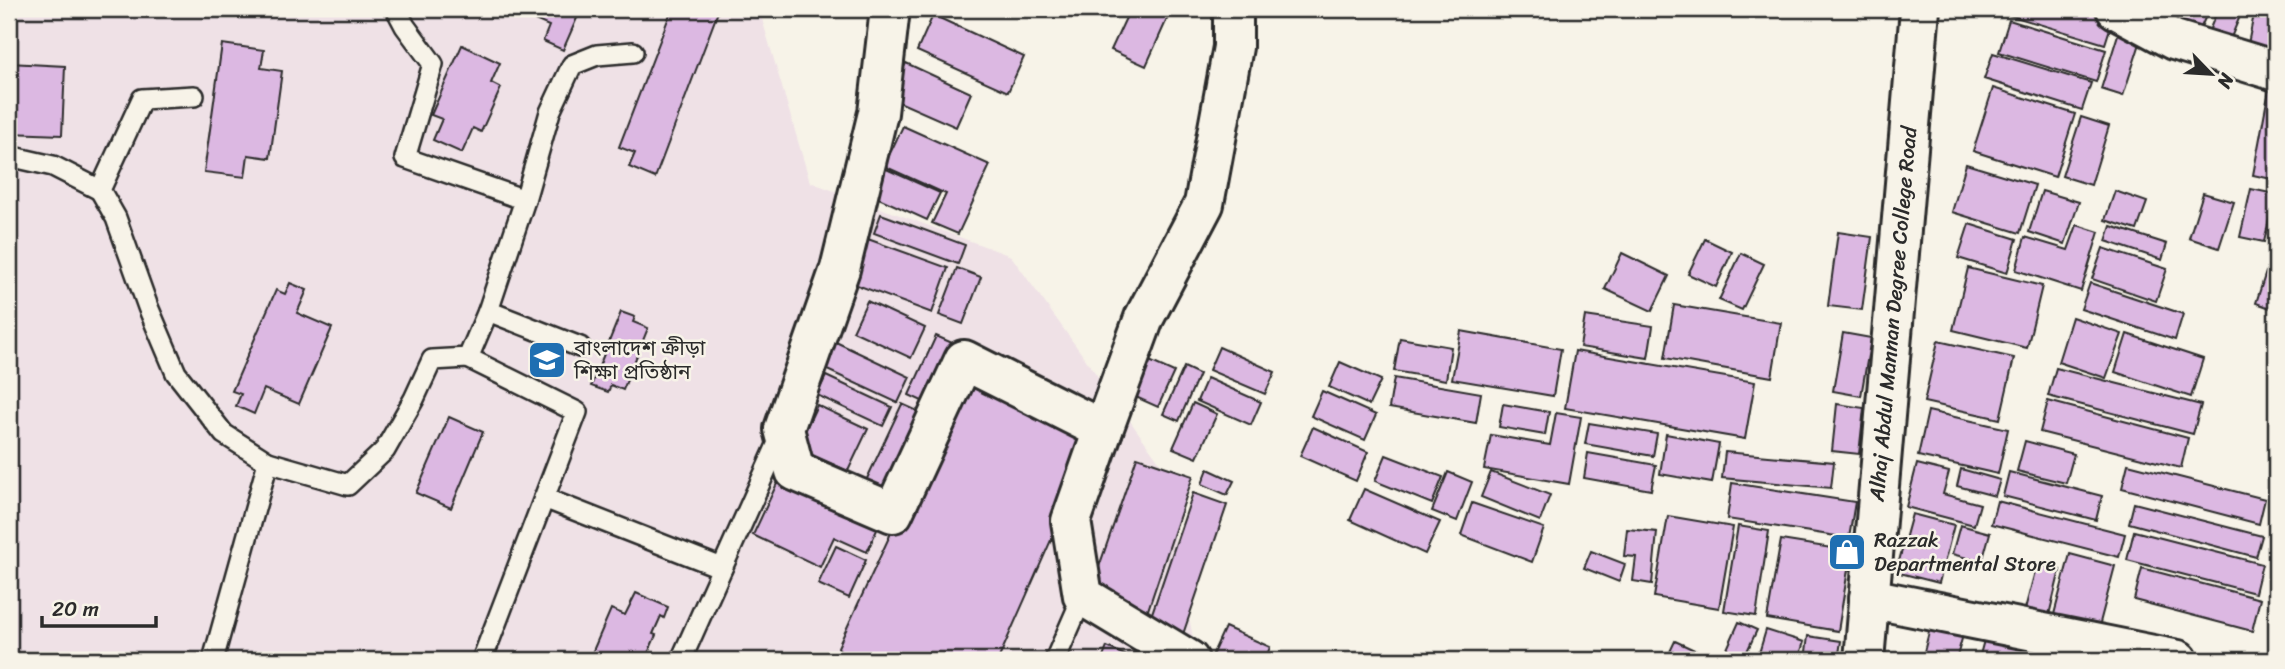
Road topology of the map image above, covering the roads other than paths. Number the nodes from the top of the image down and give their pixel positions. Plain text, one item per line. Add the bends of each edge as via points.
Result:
1 (396, 9) edge
2 (890, 9) edge
3 (1233, 9) edge
4 (1920, 9) edge
5 (2116, 9) edge
6 (633, 52) dead end
7 (2276, 71) edge
8 (194, 96) dead end
9 (9, 156) edge
10 (100, 190) junction
11 (525, 200) junction
12 (488, 311) junction
13 (580, 347) dead end
14 (468, 358) junction
15 (784, 429) junction
16 (1103, 430) junction
17 (268, 462) junction
18 (544, 498) junction
19 (722, 568) junction
20 (1083, 596) junction
21 (1869, 598) junction
22 (213, 660) edge
23 (482, 660) edge
24 (681, 660) edge
25 (1055, 660) edge
26 (1189, 660) edge
27 (1864, 660) edge
28 (2178, 660) edge

1 - 11 lane via 433,64 405,158
2 - 15 street via 878,113 840,270
3 - 16 street via 1233,47 1204,204 1144,318
4 - 21 street, Alhaj Abdul Mannan Degree College Road
5 - 7 street via 2174,40
6 - 11 lane via 597,54 572,65 550,112
8 - 10 lane via 142,99
9 - 10 lane via 53,166
10 - 17 lane via 116,218 176,373 224,434
11 - 12 lane
12 - 13 lane
12 - 14 lane
14 - 17 lane via 432,360 385,450 348,485
14 - 18 lane via 577,412
15 - 16 street via 795,471 893,513 964,360
15 - 19 lane
16 - 20 street via 1071,520
17 - 22 lane
18 - 19 lane
18 - 23 lane
19 - 24 lane
20 - 25 lane
20 - 26 street
21 - 27 street, Alhaj Abdul Mannan Degree College Road
21 - 28 street

